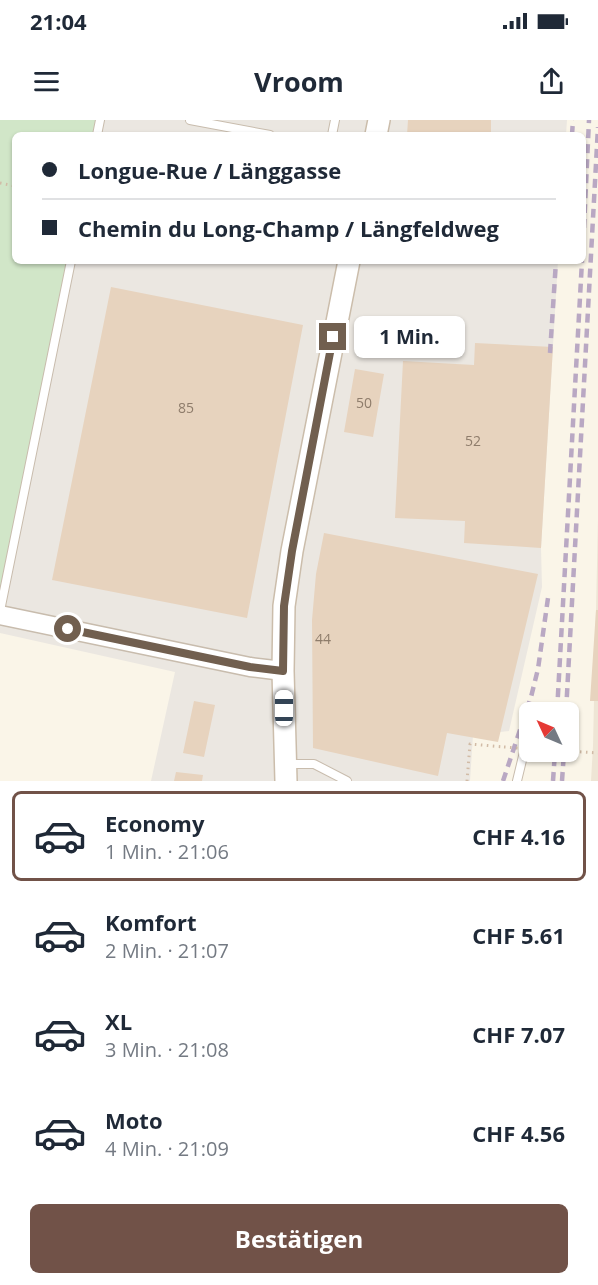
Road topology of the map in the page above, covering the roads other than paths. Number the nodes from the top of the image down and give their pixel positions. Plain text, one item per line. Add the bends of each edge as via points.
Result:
1 (190, 120) edge
2 (254, 132) edge
3 (70, 264) edge
4 (348, 264) edge
5 (0, 613) edge
6 (283, 671) junction
7 (523, 762) edge
8 (286, 772) edge
9 (347, 781) edge
10 (517, 781) edge

1 - 2 lane
3 - 5 lane
4 - 6 main road via 292,551 284,606
5 - 6 street
6 - 8 main road
7 - 10 lane
8 - 9 lane via 314,764

